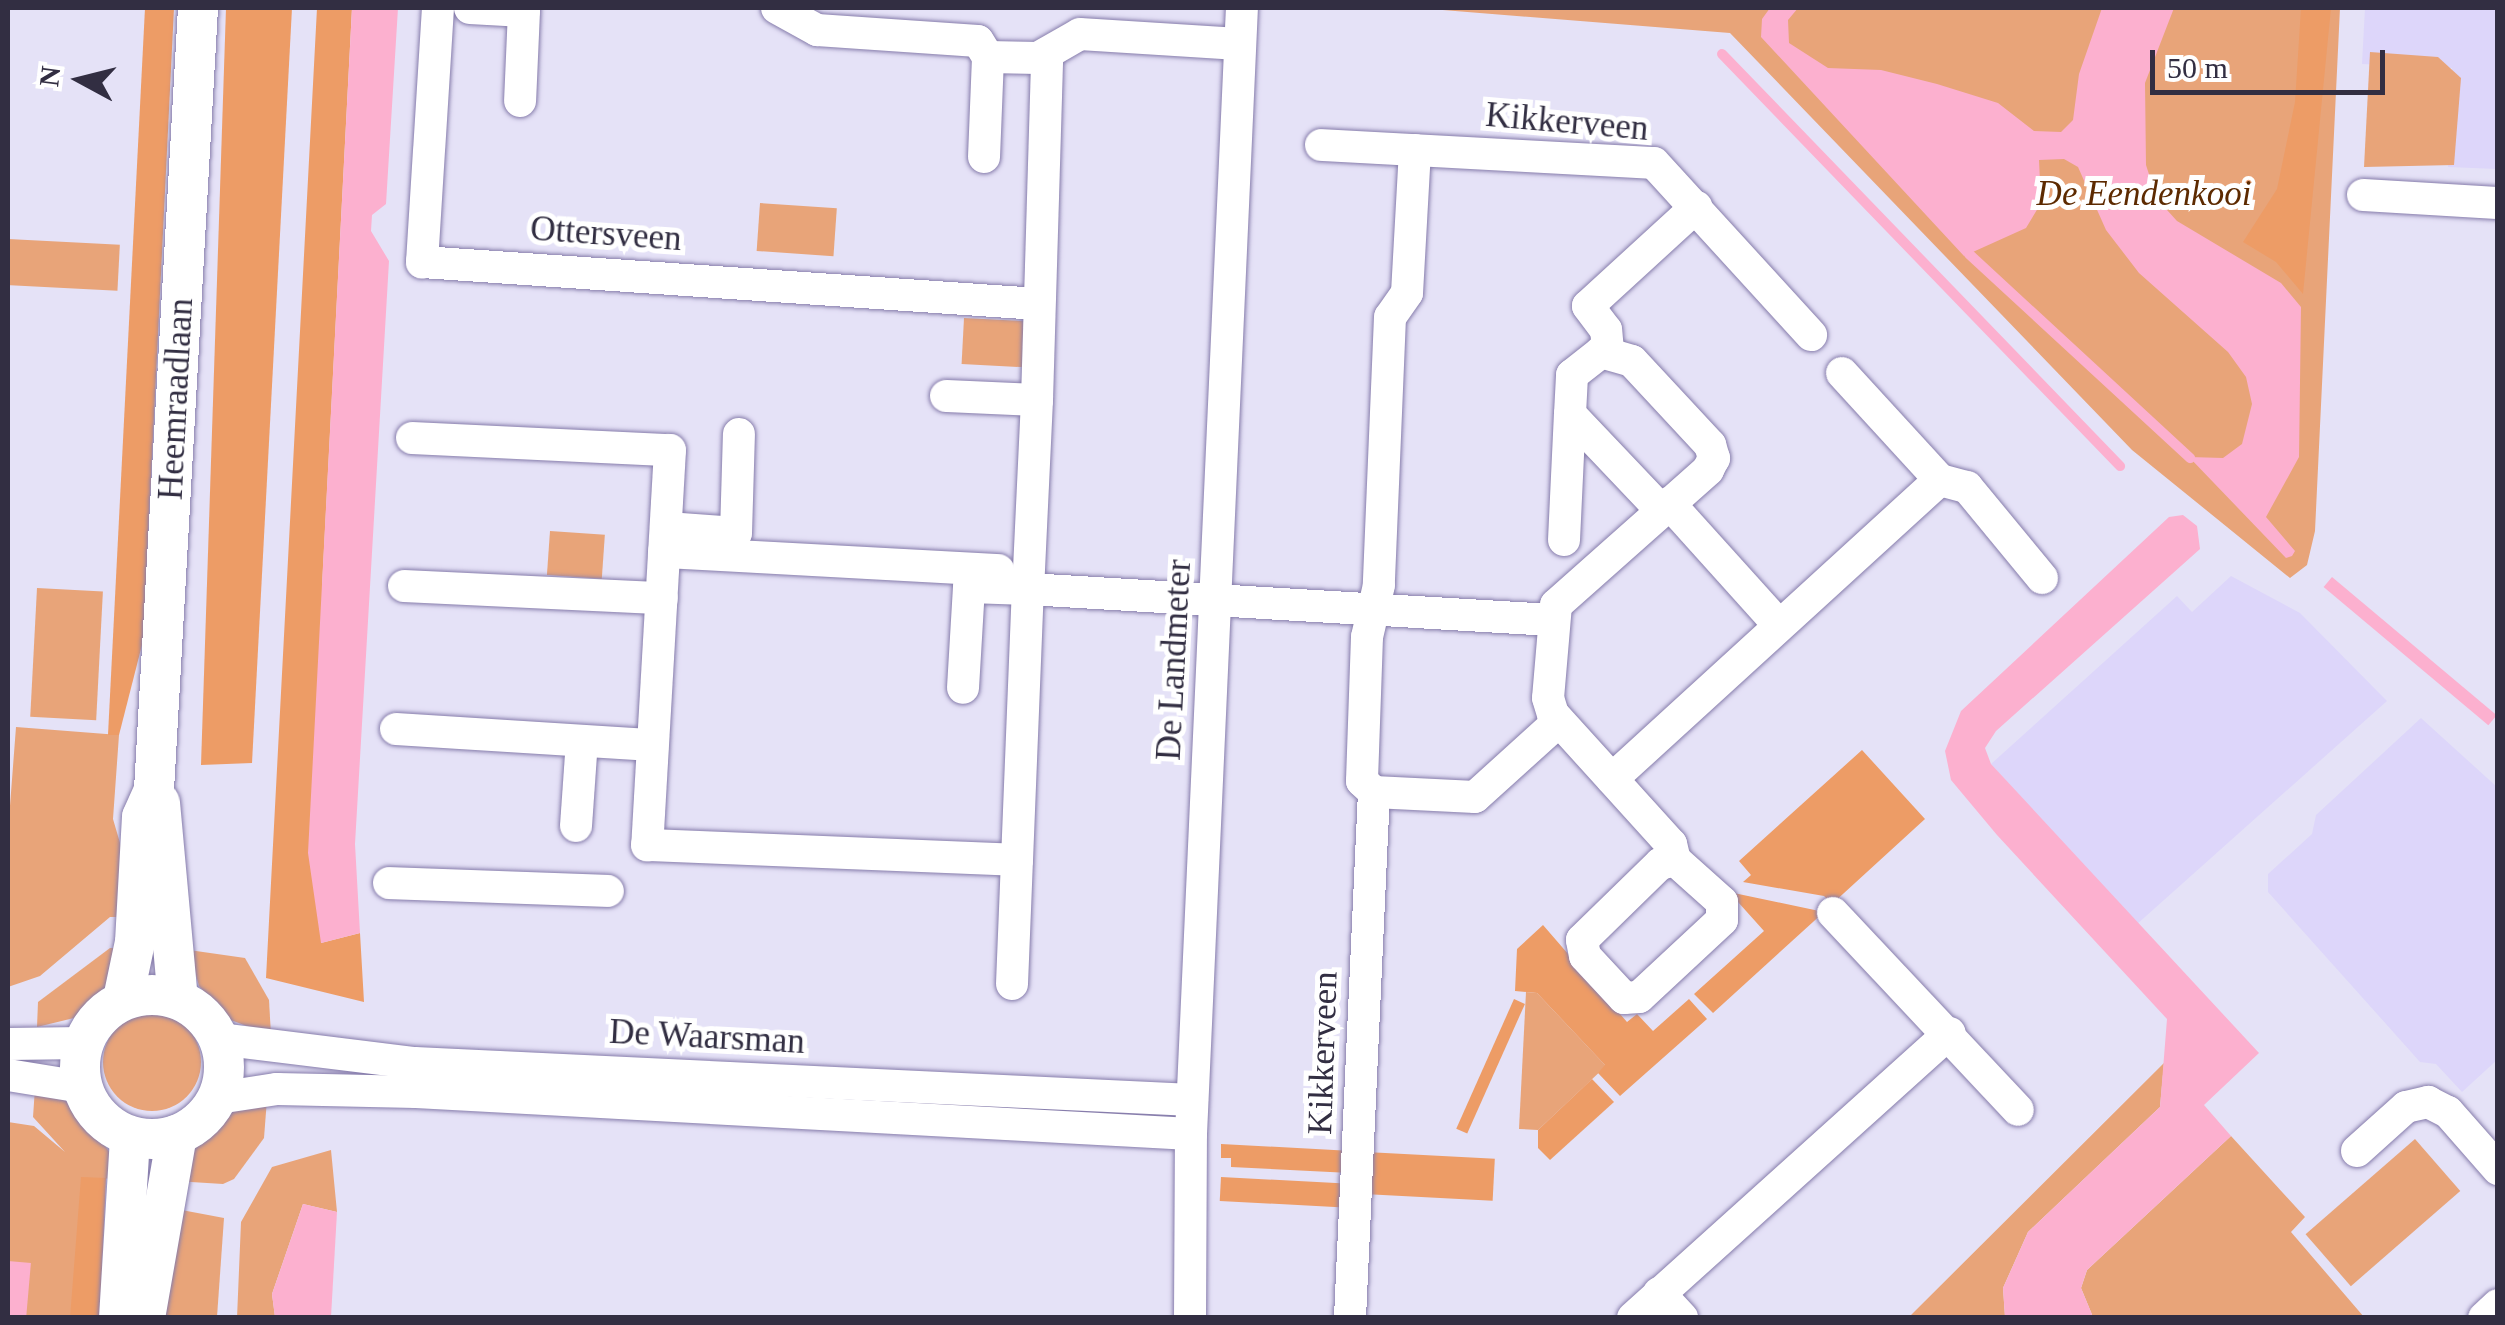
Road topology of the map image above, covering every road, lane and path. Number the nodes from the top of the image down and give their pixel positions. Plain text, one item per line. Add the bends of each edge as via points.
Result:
1 (198, 8) edge
2 (438, 8) edge
3 (470, 8) edge
4 (777, 8) edge
5 (1242, 8) edge
6 (527, 10) edge
7 (1073, 21) edge
8 (1239, 44) junction
9 (1046, 54) junction
10 (988, 57) junction
11 (520, 101) dead end
12 (1320, 146) dead end
13 (1415, 150) junction
14 (984, 157) dead end
15 (2363, 195) dead end
16 (2498, 203) edge
17 (1696, 207) junction
18 (1038, 304) junction
19 (1810, 335) dead end
20 (1608, 350) junction
21 (1842, 373) dead end
22 (946, 396) dead end
23 (1036, 400) junction
24 (1570, 414) junction
25 (739, 434) dead end
26 (412, 438) dead end
27 (1940, 480) junction
28 (1665, 507) junction
29 (666, 540) junction
30 (1564, 540) dead end
31 (2042, 578) dead end
32 (1028, 580) junction
33 (404, 586) dead end
34 (662, 598) junction
35 (1217, 603) junction
36 (1374, 611) junction
37 (1551, 620) junction
38 (1779, 625) junction
39 (964, 688) dead end
40 (1560, 721) junction
41 (396, 729) dead end
42 (582, 740) junction
43 (652, 745) junction
44 (1612, 779) junction
45 (154, 790) junction
46 (1374, 792) junction
47 (576, 826) dead end
48 (1017, 860) junction
49 (1674, 860) junction
50 (389, 883) dead end
51 (608, 891) dead end
52 (1834, 912) dead end
53 (1012, 984) dead end
54 (178, 998) junction
55 (123, 999) junction
56 (1949, 1033) junction
57 (219, 1039) junction
58 (83, 1043) junction
59 (8, 1044) edge
60 (8, 1075) edge
61 (82, 1086) junction
62 (218, 1098) junction
63 (1192, 1100) junction
64 (2018, 1110) dead end
65 (1191, 1134) junction
66 (177, 1135) junction
67 (130, 1136) junction
68 (2358, 1151) dead end
69 (2498, 1168) edge
70 (1659, 1293) junction
71 (2498, 1305) edge
72 (119, 1318) edge
73 (146, 1318) edge
74 (1190, 1318) edge
75 (1350, 1318) edge
76 (1633, 1318) edge
77 (1682, 1318) edge
78 (2484, 1318) edge

1 - 45 main road, Heemraadlaan
2 - 18 street, Ottersveen via 422,262
3 - 6 street
4 - 10 street via 817,30 978,41
5 - 8 street, De Landmeter
6 - 11 street
7 - 8 street
7 - 9 street
8 - 35 street, De Landmeter
9 - 10 street
9 - 18 street
10 - 14 street
12 - 13 street, Kikkerveen
13 - 17 street, Kikkerveen via 1654,163
13 - 36 street, Kikkerveen via 1407,293 1390,317
15 - 16 street
17 - 19 street, Kikkerveen
17 - 20 street via 1588,306 1606,330
18 - 23 street
20 - 24 street via 1572,375
20 - 28 street via 1632,361 1714,451 1708,470
21 - 27 street
22 - 23 street
23 - 32 street
24 - 28 street
24 - 30 street
25 - 29 street via 736,533
26 - 29 street via 670,450
27 - 31 street via 1967,487
27 - 38 street
28 - 37 street via 1556,604
28 - 38 street
29 - 32 street
29 - 34 street
32 - 35 street
32 - 39 street via 970,587
32 - 48 street
33 - 34 street
34 - 43 street
35 - 36 street
35 - 63 street, De Landmeter
36 - 37 street
36 - 46 street, Kikkerveen via 1362,780
37 - 40 street via 1548,698
38 - 44 street
40 - 44 street
40 - 46 street via 1475,797
41 - 42 street
42 - 43 street
42 - 47 street
43 - 48 street via 647,845
44 - 49 street via 1671,844
45 - 54 main road, Heemraadlaan via 165,812
45 - 55 main road, Heemraadlaan via 142,817 135,942
46 - 75 street, Kikkerveen
48 - 53 street
49 - 49 street via 1660,864 1582,940 1585,956 1624,998 1639,997 1722,920 1722,902
50 - 51 street
52 - 56 street
54 - 55 main road
54 - 57 main road via 210,1022
55 - 58 main road via 106,1010
56 - 64 street
56 - 70 street
57 - 62 main road via 224,1078
57 - 63 street, De Waarsman via 415,1062
58 - 59 street
58 - 61 main road
60 - 61 street
61 - 67 main road via 100,1118
62 - 65 street, De Waarsman via 277,1089 416,1092
62 - 66 main road via 200,1121
63 - 65 street, De Landmeter
65 - 74 street, De Landmeter
66 - 67 main road
66 - 73 main road
67 - 72 main road
68 - 69 street via 2406,1108 2428,1102 2448,1112
70 - 76 street
70 - 77 street
71 - 78 street

